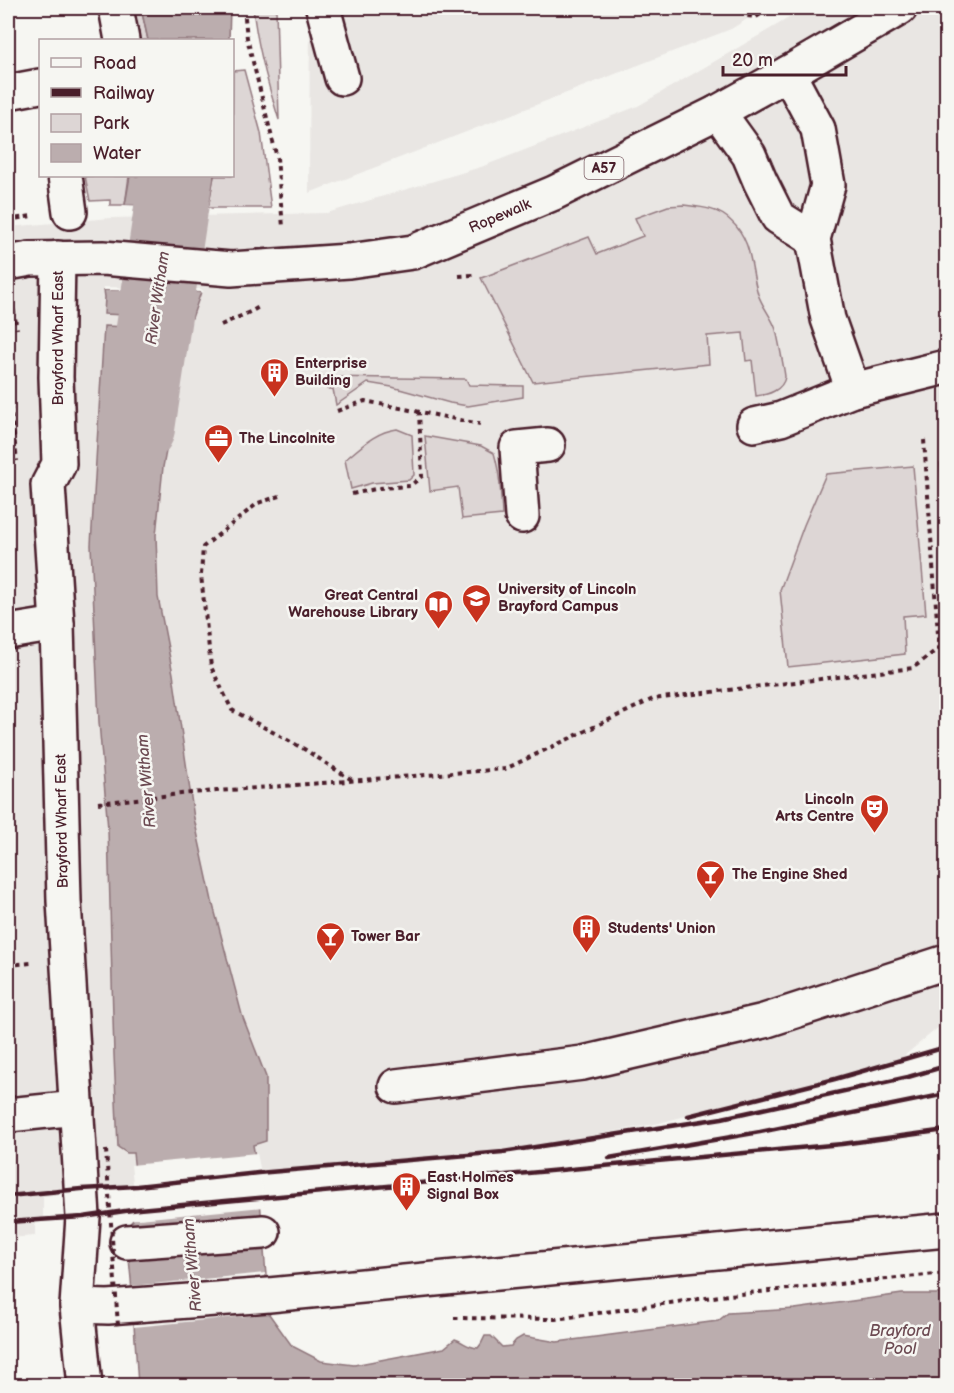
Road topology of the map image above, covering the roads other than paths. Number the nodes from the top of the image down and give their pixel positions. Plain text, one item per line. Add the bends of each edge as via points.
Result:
1 (116, 8) edge
2 (323, 8) edge
3 (900, 8) edge
4 (122, 39) edge
5 (788, 73) junction
6 (342, 78) dead end
7 (39, 86) edge
8 (8, 92) edge
9 (718, 112) junction
10 (65, 177) edge
11 (70, 212) dead end
12 (813, 239) junction
13 (58, 258) junction
14 (8, 263) edge
15 (946, 367) edge
16 (854, 390) junction
17 (754, 425) dead end
18 (548, 445) dead end
19 (522, 516) dead end
20 (57, 624) junction
21 (8, 632) edge
22 (946, 962) edge
23 (396, 1086) dead end
24 (77, 1108) junction
25 (8, 1115) edge
26 (946, 1230) edge
27 (263, 1232) dead end
28 (127, 1242) dead end
29 (77, 1306) junction
30 (85, 1386) edge

1 - 4 street
2 - 6 street
3 - 5 street, Ropewalk / A57
5 - 9 street, Ropewalk / A57
5 - 12 street via 818,129 828,185
7 - 8 street
9 - 12 street via 749,155 778,217
9 - 13 street, Ropewalk / A57 via 554,193 413,252 349,261 231,269
10 - 11 street
12 - 16 street via 828,319
13 - 14 street, A57
13 - 20 street, Brayford Wharf East via 59,464 48,485
15 - 16 street
16 - 17 street via 781,419
18 - 19 street via 517,448
20 - 21 street
20 - 24 street, Brayford Wharf East via 64,901
22 - 23 street via 764,1021 594,1061
24 - 25 street
24 - 29 street, Brayford Wharf East via 83,1216
26 - 29 street via 269,1295 125,1316 108,1307
27 - 28 street
29 - 30 street, Brayford Wharf East

